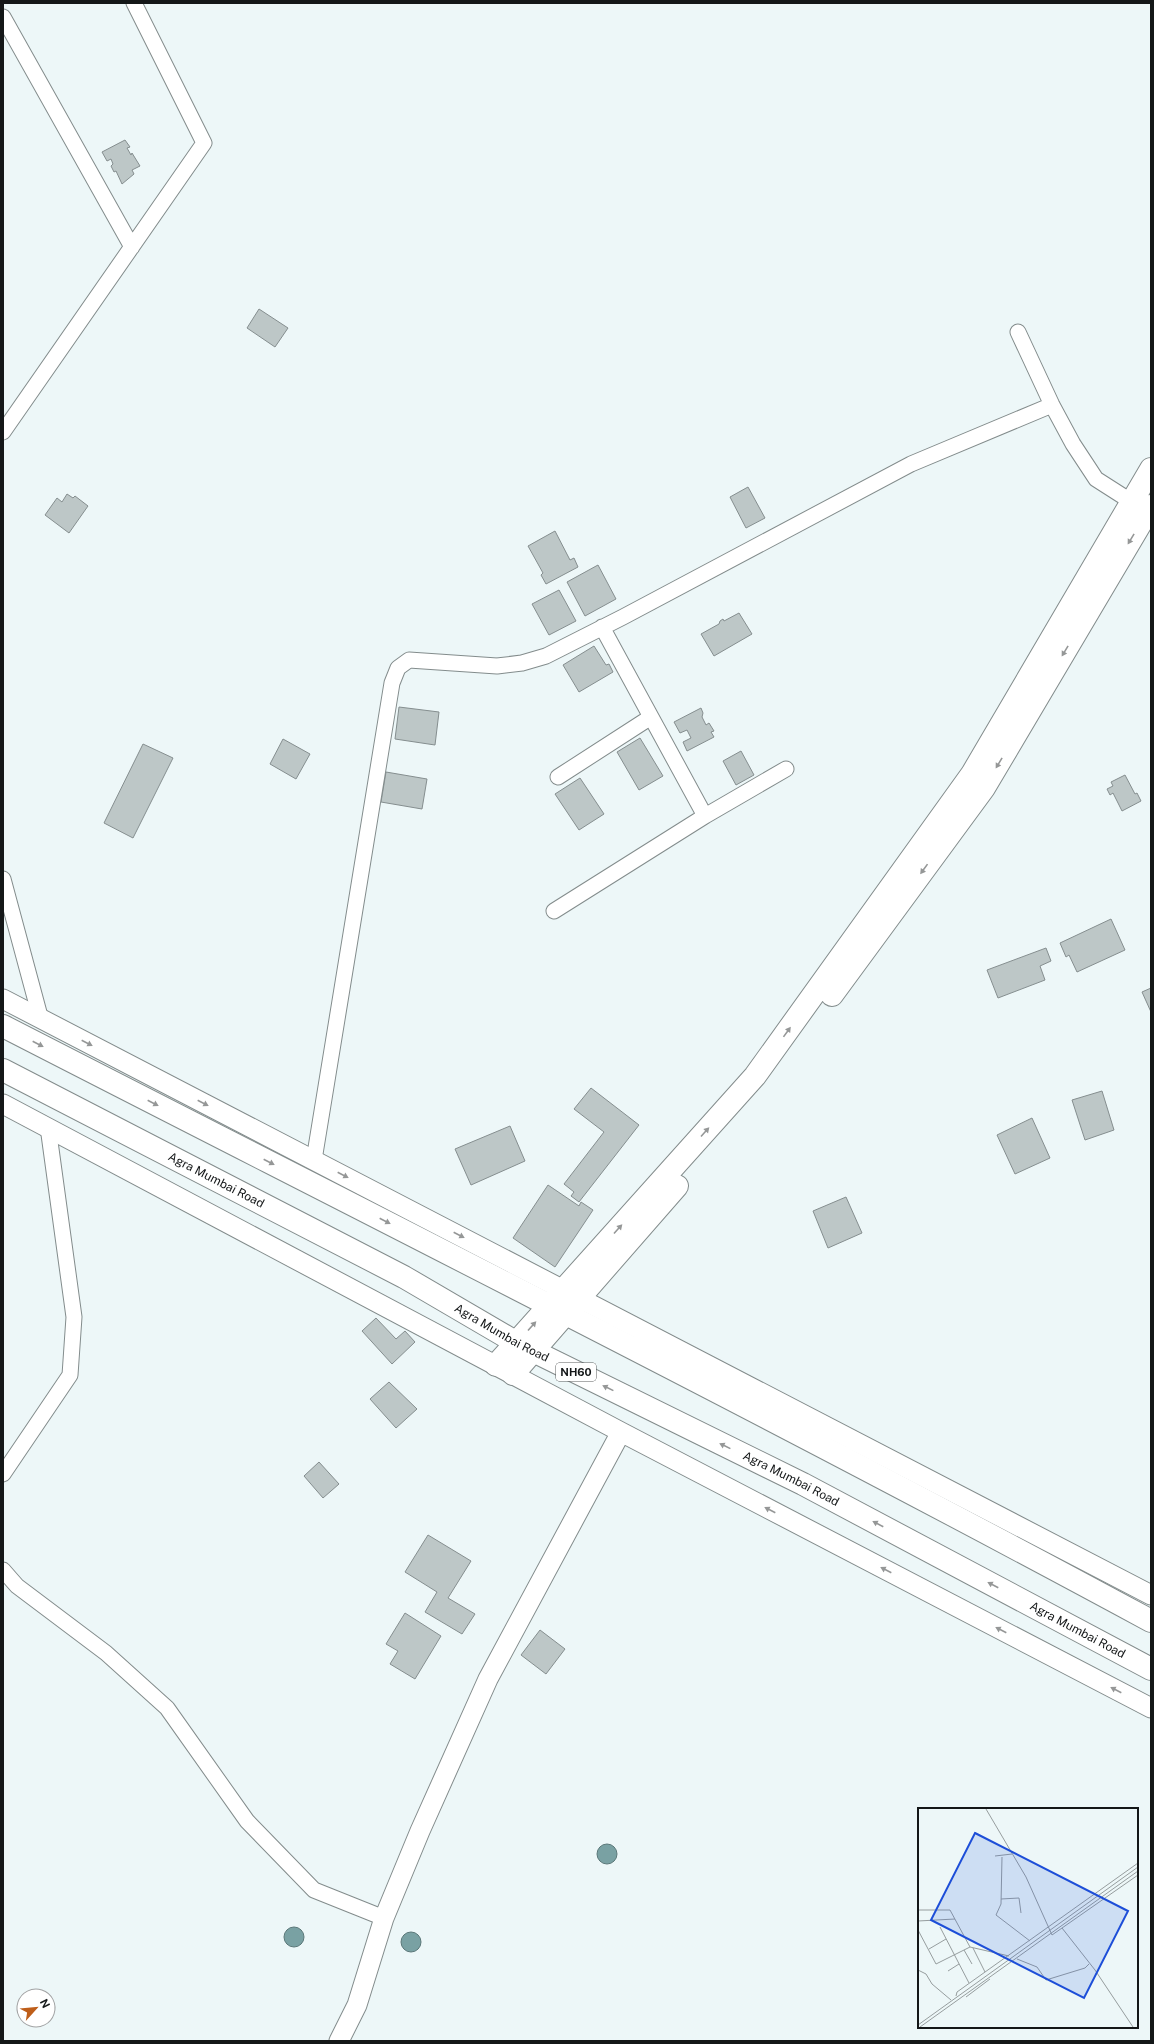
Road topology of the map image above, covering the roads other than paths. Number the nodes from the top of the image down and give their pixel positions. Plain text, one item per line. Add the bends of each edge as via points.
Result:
1 (134, 3) edge
2 (3, 17) edge
3 (132, 247) junction
4 (1018, 332) dead end
5 (1052, 405) junction
6 (3, 432) edge
7 (1151, 469) edge
8 (1141, 504) edge
9 (602, 627) junction
10 (651, 717) junction
11 (786, 769) dead end
12 (558, 777) dead end
13 (705, 816) junction
14 (3, 879) edge
15 (554, 911) dead end
16 (3, 999) edge
17 (41, 1020) junction
18 (3, 1026) edge
19 (3, 1070) edge
20 (3, 1104) edge
21 (48, 1126) junction
22 (314, 1160) junction
23 (572, 1293) junction
24 (558, 1309) junction
25 (525, 1347) junction
26 (504, 1370) junction
27 (621, 1432) junction
28 (3, 1474) edge
29 (3, 1570) edge
30 (1151, 1595) edge
31 (1151, 1621) edge
32 (1151, 1669) edge
33 (1151, 1708) edge
34 (384, 1918) junction
35 (338, 2041) edge

1 - 3 street via 204,143
2 - 3 street
3 - 6 street
4 - 5 street
5 - 8 street via 1096,479
5 - 9 street via 911,464
7 - 8 main road
8 - 23 main road via 972,774 764,1063
9 - 10 street
9 - 22 street via 546,656 522,663 497,666 409,660 398,668 392,683 370,811
10 - 12 street
10 - 13 street
11 - 13 street
13 - 15 street
14 - 17 street
16 - 17 street
17 -> 22 street
18 -> 24 main road
19 - 25 main road, Agra Mumbai Road / NH60 via 404,1277
20 - 21 street
21 - 26 street
21 - 28 street via 74,1317 70,1375
22 -> 23 street
23 - 24 main road
23 - 30 street
24 - 25 main road
24 - 31 main road via 985,1531
25 - 26 main road
32 -> 25 main road, Agra Mumbai Road / NH60 via 803,1484
26 - 27 street
33 -> 27 street
27 - 34 street via 488,1679
29 - 34 street via 17,1586 106,1653 167,1708 247,1821 314,1890
34 - 35 street via 357,2005

